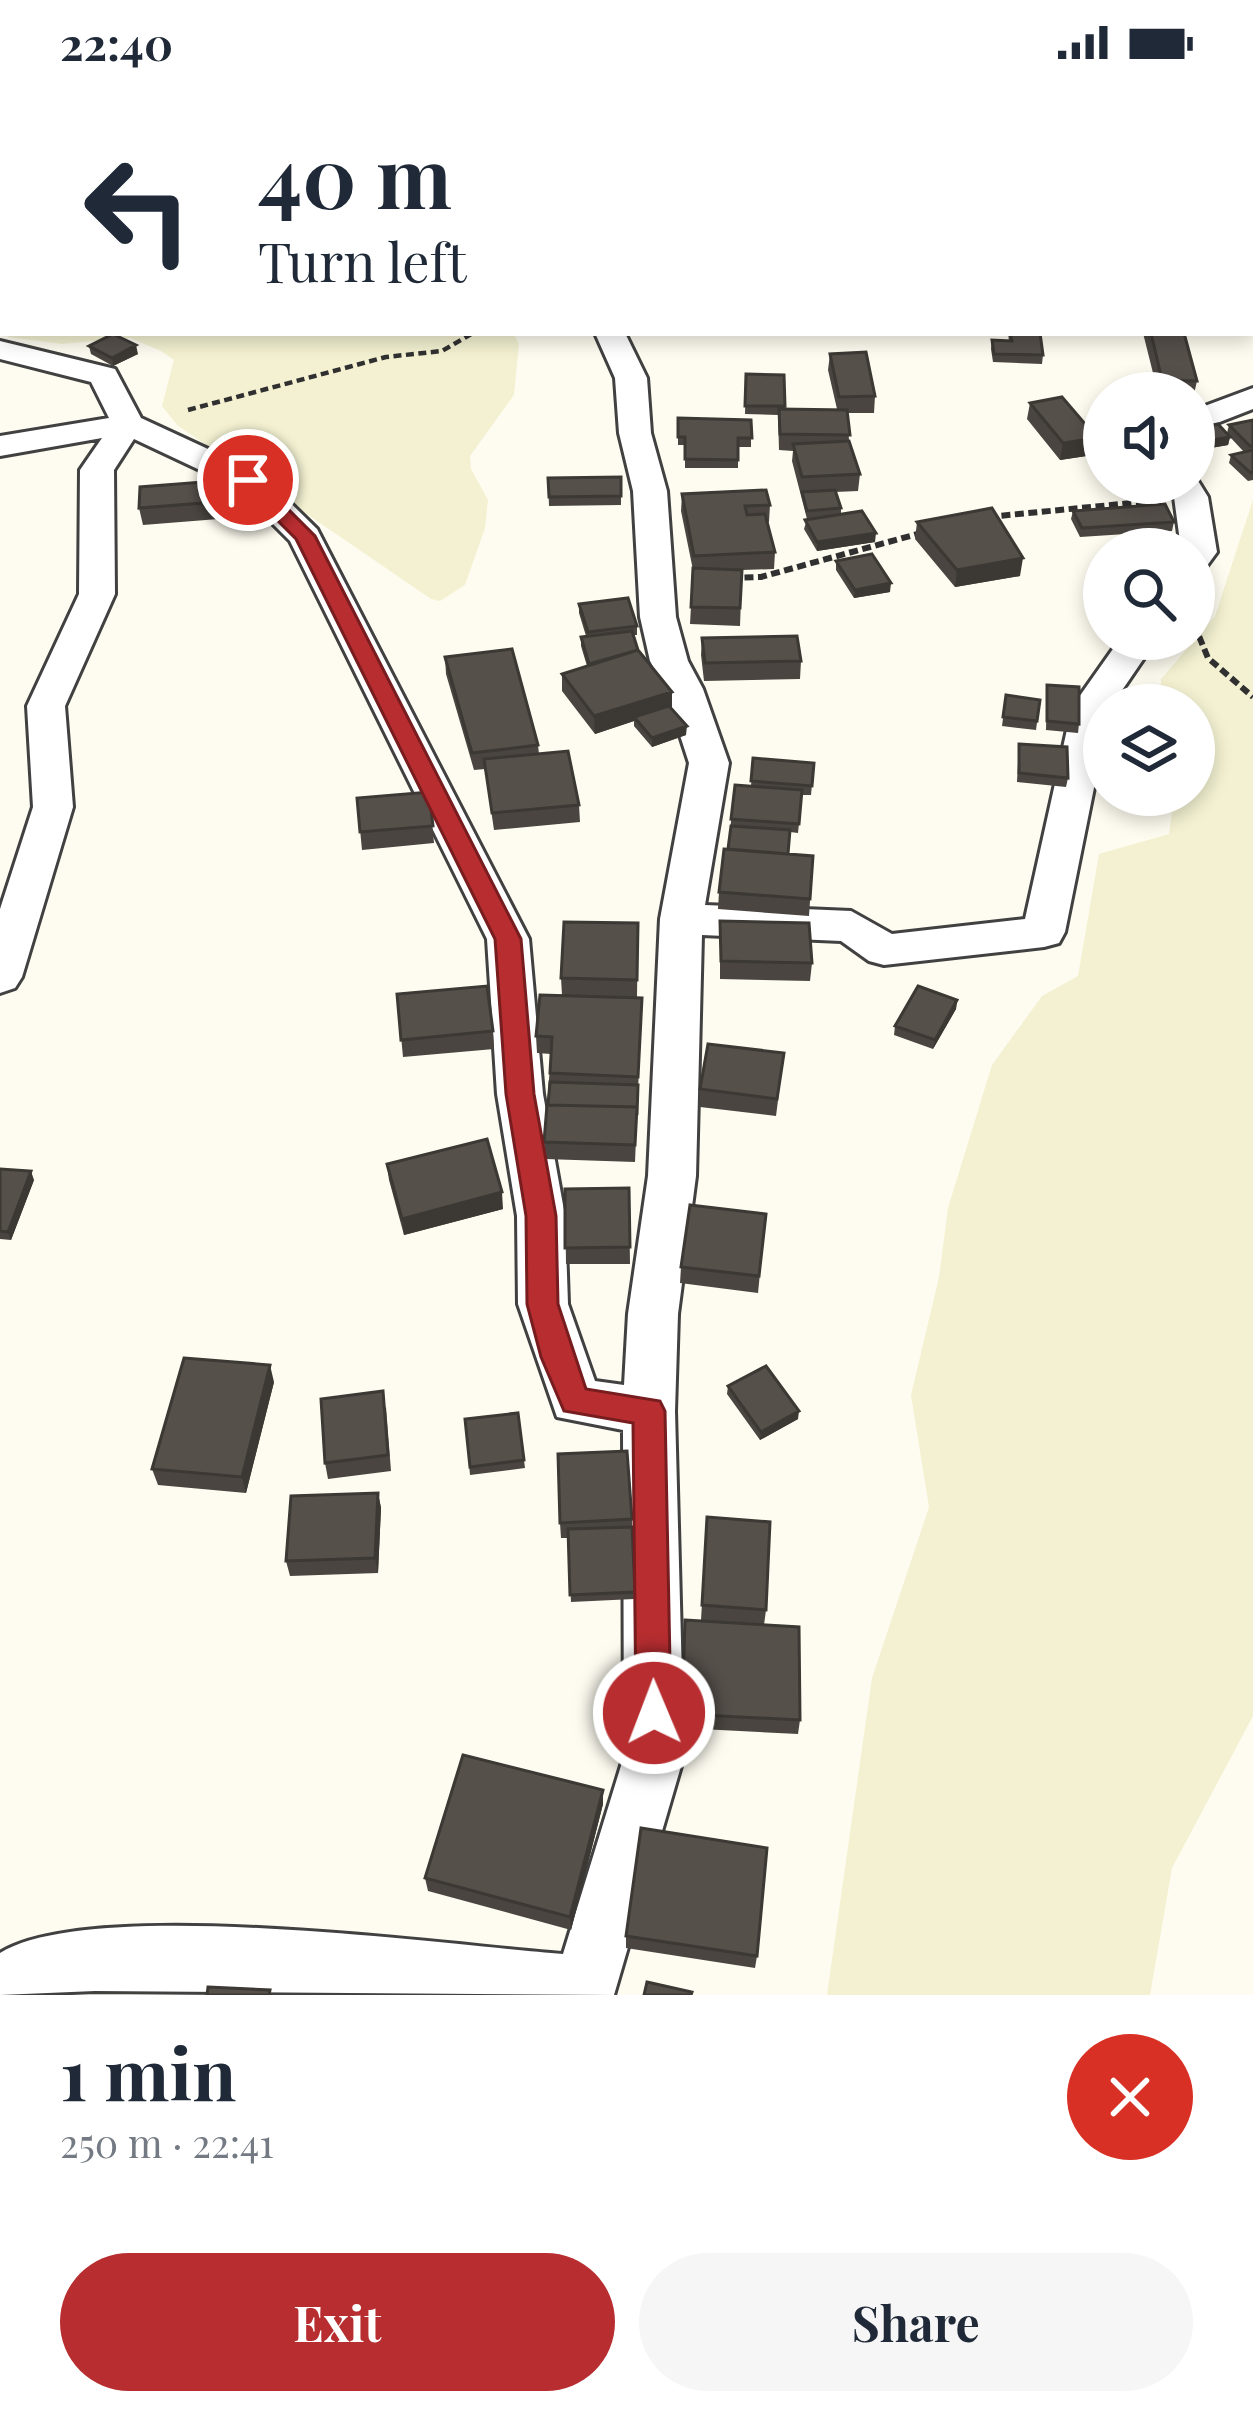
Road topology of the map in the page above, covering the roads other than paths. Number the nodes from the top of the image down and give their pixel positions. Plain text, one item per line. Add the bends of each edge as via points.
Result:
1 (611, 336) edge
2 (0, 350) edge
3 (1253, 398) edge
4 (1215, 413) edge
5 (128, 424) junction
6 (0, 446) edge
7 (1124, 660) edge
8 (681, 919) junction
9 (0, 977) edge
10 (649, 1411) junction
11 (0, 1990) edge
12 (583, 1991) edge

1 - 8 street via 631,378 650,491 658,617 709,763
2 - 5 street via 104,376
3 - 4 street
5 - 6 street
5 - 9 street via 97,470 97,594 46,706 53,807
5 - 10 street via 248,480 305,536 508,939 520,1094 541,1216 543,1304 557,1357 576,1401
7 - 8 street via 1091,707 1044,932 884,950 851,926
8 - 10 street via 672,1176
10 - 12 street via 655,1756
11 - 12 street via 30,1972 95,1959 236,1960

